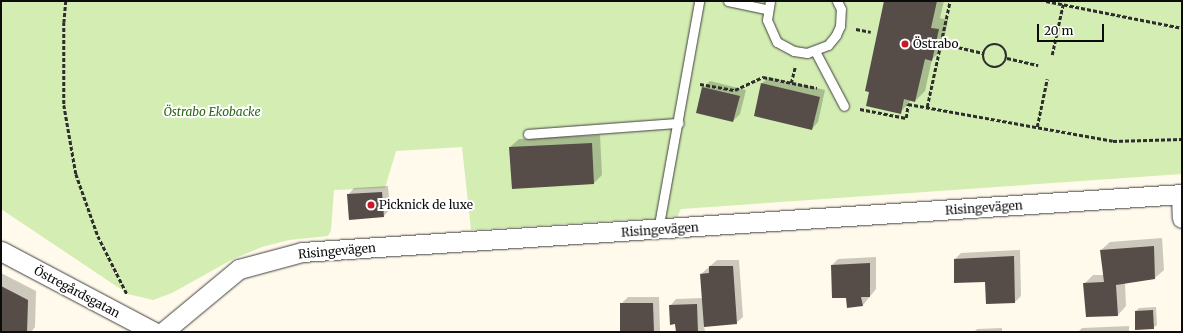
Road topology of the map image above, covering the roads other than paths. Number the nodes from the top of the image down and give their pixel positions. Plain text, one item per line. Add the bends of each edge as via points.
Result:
1 (699, 1) edge
2 (728, 1) edge
3 (837, 1) edge
4 (768, 5) edge
5 (815, 51) junction
6 (844, 106) road end
7 (679, 123) junction
8 (528, 134) dead end
9 (1181, 194) edge
10 (1182, 218) edge
11 (658, 230) junction
12 (1, 251) edge
13 (149, 329) edge
14 (163, 332) edge

1 - 7 lane
2 - 4 lane
3 - 5 lane via 841,9 840,26 828,45
4 - 5 lane via 770,30 777,42 798,52
5 - 6 lane
7 - 8 lane
7 - 11 lane
9 - 10 street
9 - 11 street, Risingevägen
11 - 14 street, Risingevägen via 302,252 239,269
12 - 13 street, Östregårdsgatan

